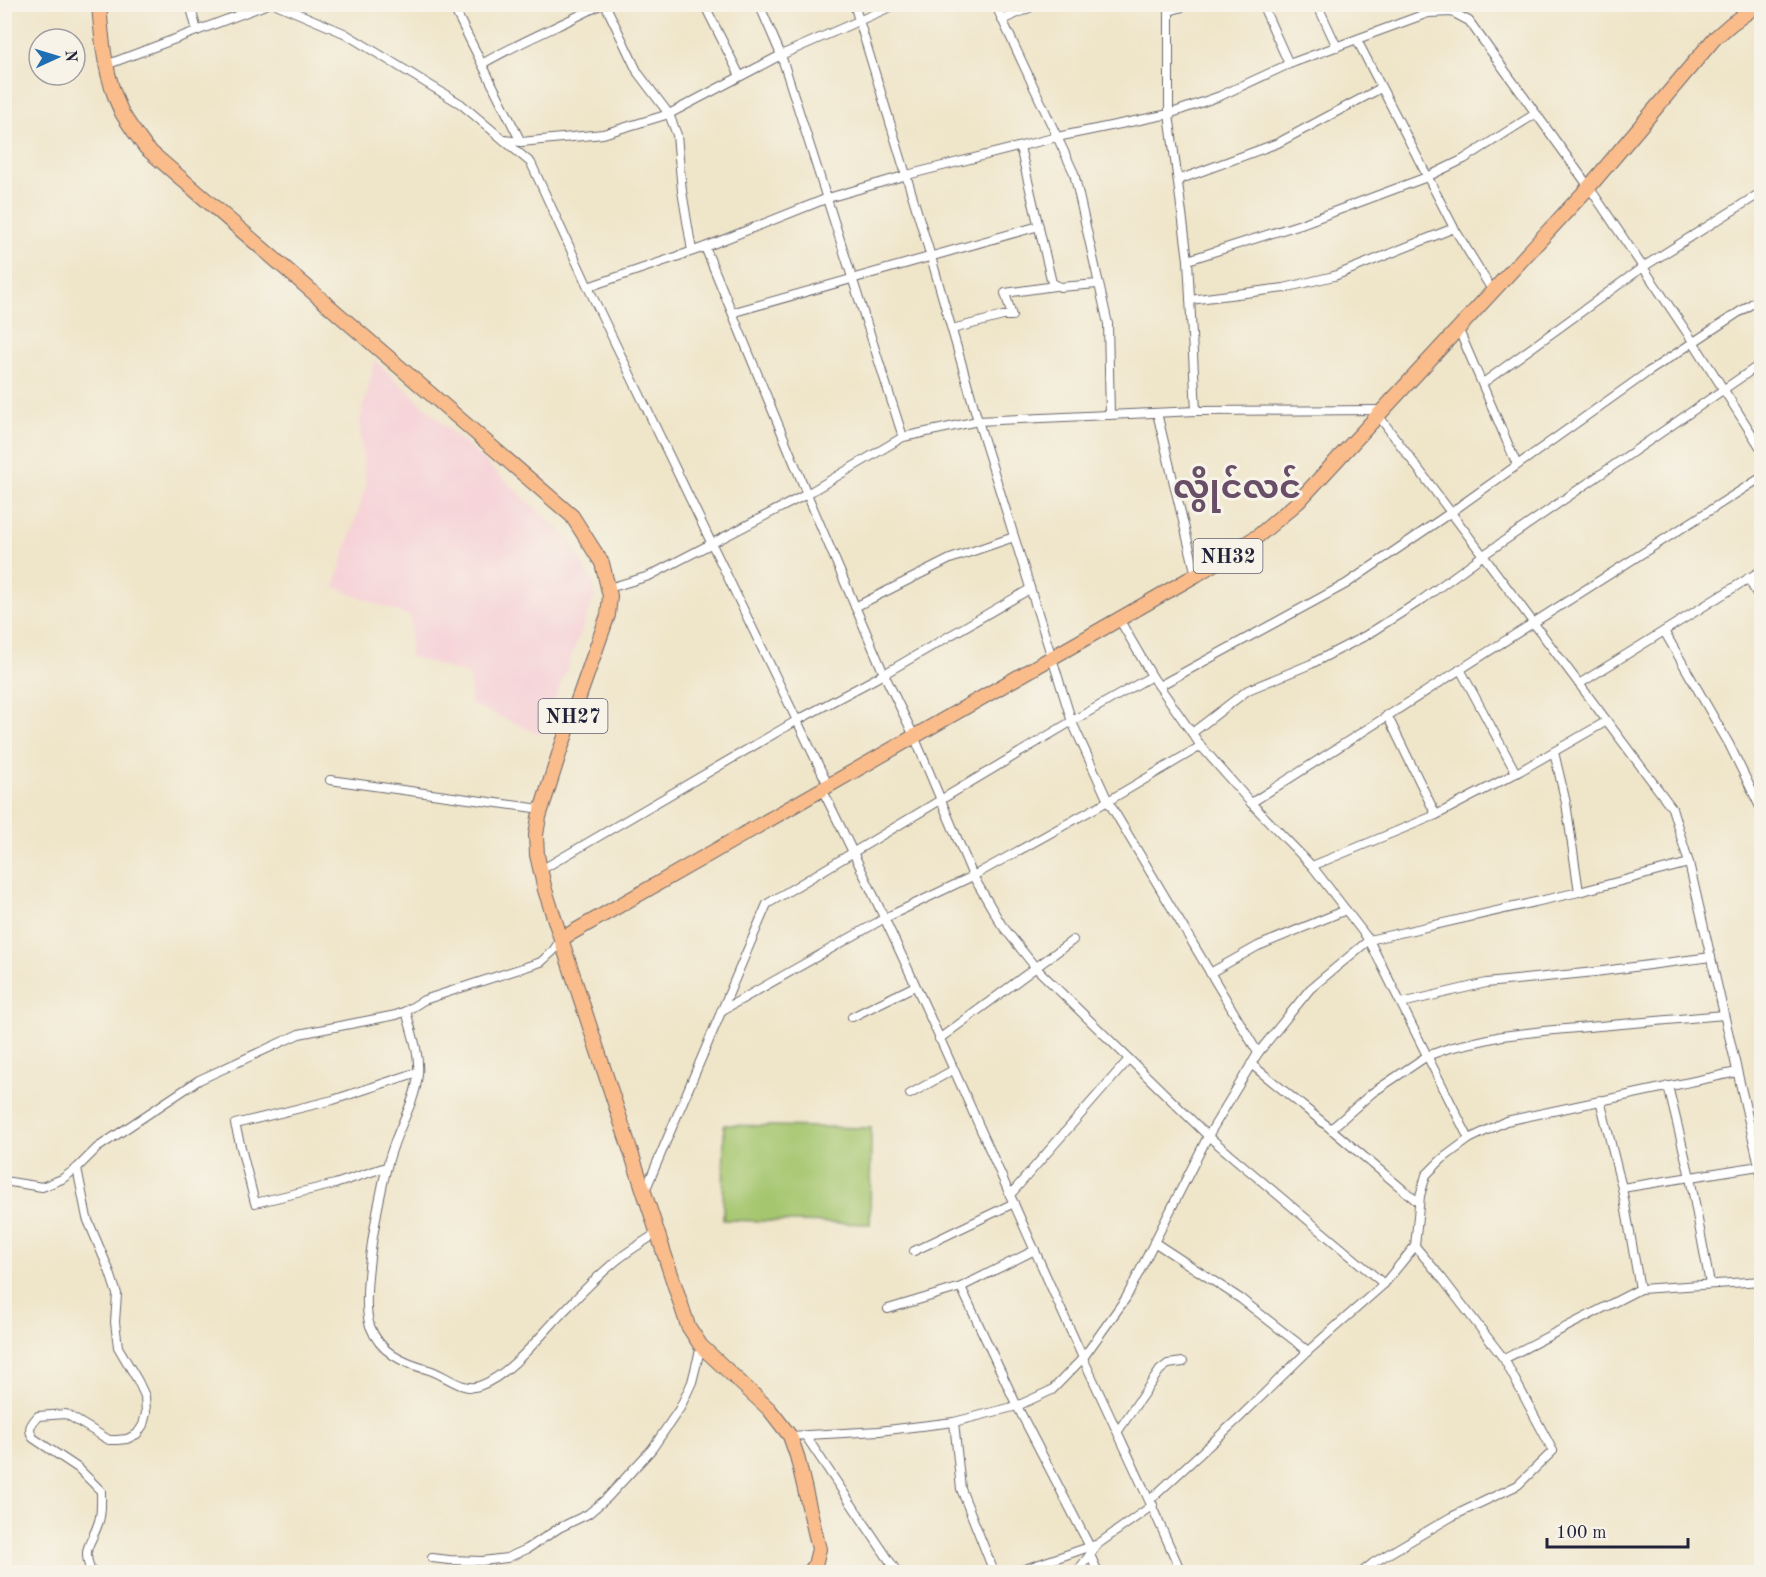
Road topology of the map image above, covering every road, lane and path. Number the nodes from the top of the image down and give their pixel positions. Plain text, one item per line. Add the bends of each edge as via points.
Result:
1 (99, 4) edge
2 (190, 4) edge
3 (276, 4) edge
4 (452, 4) edge
5 (603, 4) edge
6 (704, 4) edge
7 (759, 4) edge
8 (854, 4) edge
9 (897, 4) edge
10 (995, 4) edge
11 (1038, 4) edge
12 (1193, 4) edge
13 (1262, 4) edge
14 (1317, 4) edge
15 (1420, 4) edge
16 (1760, 4) edge
17 (266, 5) edge
18 (1169, 8) edge
19 (1428, 13) junction
20 (1002, 20) junction
21 (859, 21) junction
22 (197, 31) junction
23 (1357, 40) junction
24 (1337, 47) junction
25 (781, 55) junction
26 (482, 64) junction
27 (1289, 64) junction
28 (106, 65) junction
29 (740, 76) junction
30 (1382, 88) junction
31 (669, 114) junction
32 (1169, 114) junction
33 (1535, 114) junction
34 (1057, 137) junction
35 (504, 140) junction
36 (521, 142) junction
37 (1020, 147) junction
38 (907, 175) junction
39 (1427, 177) junction
40 (1178, 180) junction
41 (1589, 187) junction
42 (1761, 192) edge
43 (828, 198) junction
44 (1039, 226) junction
45 (1454, 228) junction
46 (705, 247) junction
47 (692, 251) junction
48 (931, 257) junction
49 (1188, 260) junction
50 (1643, 267) junction
51 (853, 280) junction
52 (1098, 284) junction
53 (1055, 286) junction
54 (588, 287) junction
55 (1492, 290) junction
56 (1761, 297) edge
57 (1190, 300) junction
58 (738, 311) dead end
59 (1458, 328) junction
60 (952, 329) junction
61 (1694, 344) junction
62 (1761, 363) edge
63 (1483, 383) junction
64 (1723, 389) junction
65 (1196, 411) junction
66 (1157, 413) junction
67 (1380, 413) junction
68 (1110, 415) junction
69 (978, 421) junction
70 (903, 437) junction
71 (1761, 450) edge
72 (1517, 465) junction
73 (1761, 477) edge
74 (807, 494) junction
75 (1450, 513) junction
76 (1014, 537) junction
77 (712, 543) junction
78 (1482, 556) junction
79 (1761, 570) edge
80 (1196, 575) junction
81 (1748, 579) junction
82 (609, 588) junction
83 (1030, 589) junction
84 (1761, 603) edge
85 (855, 607) junction
86 (1119, 619) junction
87 (1532, 622) junction
88 (1664, 631) junction
89 (1052, 658) junction
90 (1460, 669) junction
91 (884, 674) junction
92 (1152, 676) junction
93 (1579, 684) junction
94 (1159, 686) junction
95 (1387, 715) junction
96 (796, 721) junction
97 (1607, 721) junction
98 (1072, 722) junction
99 (1192, 733) junction
100 (914, 736) junction
101 (1201, 746) junction
102 (1554, 752) junction
103 (1516, 773) junction
104 (330, 780) dead end
105 (825, 787) junction
106 (941, 800) junction
107 (1108, 801) junction
108 (1251, 803) junction
109 (541, 809) junction
110 (1761, 811) edge
111 (1436, 815) junction
112 (853, 851) junction
113 (1689, 863) junction
114 (1312, 866) junction
115 (541, 870) junction
116 (973, 876) junction
117 (1579, 892) junction
118 (1346, 910) junction
119 (885, 918) junction
120 (561, 939) junction
121 (1073, 940) dead end
122 (1369, 940) junction
123 (1711, 957) junction
124 (1036, 968) junction
125 (1210, 973) junction
126 (915, 986) junction
127 (1402, 1003) junction
128 (406, 1011) junction
129 (721, 1011) junction
130 (1724, 1015) junction
131 (852, 1017) dead end
132 (939, 1039) junction
133 (1258, 1053) junction
134 (1427, 1056) junction
135 (1129, 1059) junction
136 (1251, 1064) junction
137 (953, 1070) junction
138 (418, 1072) junction
139 (1737, 1072) junction
140 (1668, 1086) junction
141 (910, 1094) dead end
142 (1600, 1100) junction
143 (1331, 1129) junction
144 (1208, 1136) junction
145 (1469, 1139) junction
146 (1759, 1166) junction
147 (386, 1167) junction
148 (77, 1168) junction
149 (1690, 1177) junction
150 (1761, 1178) edge
151 (4, 1181) edge
152 (1622, 1188) junction
153 (644, 1192) junction
154 (1012, 1199) junction
155 (1419, 1203) junction
156 (657, 1232) junction
157 (1154, 1242) junction
158 (1415, 1246) junction
159 (1035, 1250) junction
160 (914, 1251) dead end
161 (1761, 1281) edge
162 (1384, 1284) junction
163 (1710, 1284) junction
164 (961, 1287) junction
165 (1640, 1289) junction
166 (888, 1310) dead end
167 (701, 1346) junction
168 (1308, 1351) junction
169 (1083, 1358) junction
170 (1504, 1359) junction
171 (1183, 1362) dead end
172 (1017, 1406) junction
173 (954, 1422) junction
174 (1118, 1431) junction
175 (790, 1436) junction
176 (806, 1436) junction
177 (1151, 1502) junction
178 (1092, 1549) junction
179 (432, 1558) dead end
180 (91, 1572) edge
181 (810, 1572) edge
182 (897, 1572) edge
183 (994, 1572) edge
184 (1016, 1572) edge
185 (1077, 1572) edge
186 (1098, 1572) edge
187 (1181, 1572) edge
188 (1362, 1572) edge

1 - 28 highway, NH27
2 - 22 street
3 - 35 street via 344,33 461,104
4 - 26 street
5 - 26 street via 514,44
5 - 31 street via 638,73
6 - 29 street
7 - 25 street
8 - 21 street
9 - 21 street
10 - 20 street
11 - 20 street
12 - 18 street
13 - 27 street
14 - 24 street
15 - 19 street
16 - 41 highway, NH32 via 1714,39
17 - 22 street
18 - 32 street
19 - 23 street
19 - 33 street via 1452,12 1469,21
20 - 34 street
21 - 25 street
21 - 38 street
22 - 28 street
23 - 24 street
23 - 30 street
24 - 27 street
25 - 29 street
25 - 43 street
26 - 36 street
27 - 32 street via 1221,96
28 - 82 highway, NH27 via 123,114 146,148 572,516 602,562
29 - 31 street
30 - 39 street
30 - 40 street via 1278,143
31 - 36 street via 603,134
31 - 47 street via 676,135
32 - 34 street
32 - 40 street
33 - 39 street via 1464,159
33 - 41 street
34 - 37 street
34 - 52 street via 1074,173
35 - 36 street
35 - 54 street via 531,163
37 - 38 street
37 - 44 street
38 - 43 street
38 - 48 street
39 - 45 street
39 - 49 street via 1301,224
40 - 49 street
41 - 50 street
41 - 55 highway, NH32
42 - 50 street
43 - 46 street
43 - 51 street
44 - 48 street
44 - 53 street
45 - 55 street
45 - 57 street via 1334,276 1284,288
46 - 47 street
46 - 74 street
47 - 54 street
48 - 51 street
48 - 60 street
49 - 57 street
50 - 61 street
50 - 63 street
51 - 58 street
51 - 70 street
52 - 53 street
52 - 68 street via 1108,324
53 - 60 street via 1005,293 1012,316
54 - 77 street
55 - 59 highway, NH32
56 - 61 street
57 - 65 street
59 - 63 street
59 - 67 highway, NH32
60 - 69 street
61 - 64 street
61 - 72 street
62 - 64 street
63 - 72 street
64 - 71 street
64 - 78 street
65 - 66 street
65 - 67 street
66 - 68 street
66 - 80 street
67 - 75 street
67 - 80 highway, NH32 via 1298,502 1258,536
68 - 69 street
69 - 70 street
69 - 76 street
70 - 74 street
72 - 75 street
73 - 87 street
74 - 77 street
74 - 85 street
75 - 78 street
75 - 94 street via 1346,584
76 - 83 street
76 - 85 street via 950,559
77 - 82 street via 649,576
77 - 96 street
78 - 87 street
78 - 99 street via 1365,636 1248,690
79 - 81 street
80 - 86 highway, NH32
81 - 84 street
81 - 88 street
82 - 109 highway, NH27 via 608,615
83 - 89 street
83 - 91 street
85 - 91 street
86 - 89 highway, NH32
86 - 92 street
87 - 90 street
87 - 93 street
88 - 93 street
88 - 110 street via 1729,744
89 - 98 street
89 - 100 highway, NH32
90 - 95 street
90 - 103 street
91 - 96 street
91 - 100 street
92 - 94 street
92 - 98 street
93 - 97 street
94 - 99 street
95 - 108 street
95 - 111 street
96 - 105 street
96 - 115 street
97 - 102 street
97 - 113 street via 1672,808
98 - 106 street
98 - 107 street
99 - 101 street
100 - 105 highway, NH32
100 - 106 street
101 - 107 street
101 - 108 street
102 - 103 street
102 - 117 street
103 - 111 street
104 - 109 street
105 - 112 street
105 - 120 highway, NH32
106 - 112 street
106 - 116 street
107 - 116 street
107 - 125 street
108 - 114 street
109 - 115 highway, NH27 via 536,835
111 - 114 street
112 - 119 street
112 - 129 street via 767,904
113 - 117 street
113 - 123 street
114 - 118 street
115 - 120 highway, NH27
116 - 119 street
116 - 124 street via 1001,924
117 - 122 street
118 - 122 street
118 - 125 street via 1258,946
119 - 126 street
119 - 129 street
120 - 128 street via 541,962 424,1000
120 - 153 highway, NH27
121 - 124 street
122 - 127 street
122 - 133 street via 1310,989
123 - 127 street via 1486,983
123 - 130 street
124 - 132 street
124 - 135 street
125 - 133 street
126 - 131 street
126 - 132 street
127 - 134 street
128 - 138 street
128 - 148 street via 299,1034 200,1080 97,1148
129 - 153 street
130 - 134 street via 1502,1036 1449,1047
130 - 139 street
132 - 137 street
133 - 136 street
134 - 143 street via 1372,1093
134 - 145 street
135 - 144 street
135 - 154 street
136 - 143 street
136 - 144 street
137 - 141 street
137 - 154 street
138 - 147 street via 413,1099
138 - 147 street via 333,1100 235,1124 255,1203
139 - 140 street
139 - 146 street
140 - 142 street
140 - 149 street
142 - 145 street via 1506,1120
142 - 152 street
143 - 155 street
144 - 157 street
144 - 162 street
145 - 155 street via 1426,1175
146 - 149 street
146 - 150 street
147 - 156 street via 371,1251 369,1324 389,1354 469,1387 479,1387 500,1374 616,1261
148 - 151 street via 42,1187
148 - 180 street via 87,1218 117,1294 118,1347 145,1396 146,1413 137,1434 127,1439 108,1440 66,1414 38,1416 30,1425 33,1438 78,1468 102,1491 99,1523 87,1545 86,1560
149 - 152 street
149 - 163 street
152 - 165 street
153 - 156 highway, NH27
154 - 159 street
154 - 160 street
155 - 158 street
156 - 167 highway, NH27 via 688,1326
157 - 168 street via 1241,1299
157 - 169 street via 1126,1298
158 - 162 street
158 - 170 street
159 - 164 street
159 - 169 street
161 - 163 street
162 - 168 street
163 - 165 street
164 - 166 street
164 - 172 street
165 - 170 street
167 - 175 highway, NH27 via 769,1409
167 - 179 street via 692,1382 680,1408 652,1449 588,1514 507,1557 482,1561
168 - 177 street
169 - 172 street via 1052,1390
169 - 174 street
170 - 188 street via 1553,1450 1518,1485 1451,1517
171 - 174 street via 1168,1364 1160,1370
172 - 173 street
172 - 178 street
173 - 176 street
173 - 183 street via 961,1489
174 - 177 street
175 - 176 street
175 - 181 highway, NH27 via 819,1549
176 - 182 street
177 - 178 street
177 - 187 street
178 - 184 street
178 - 185 street
178 - 186 street

